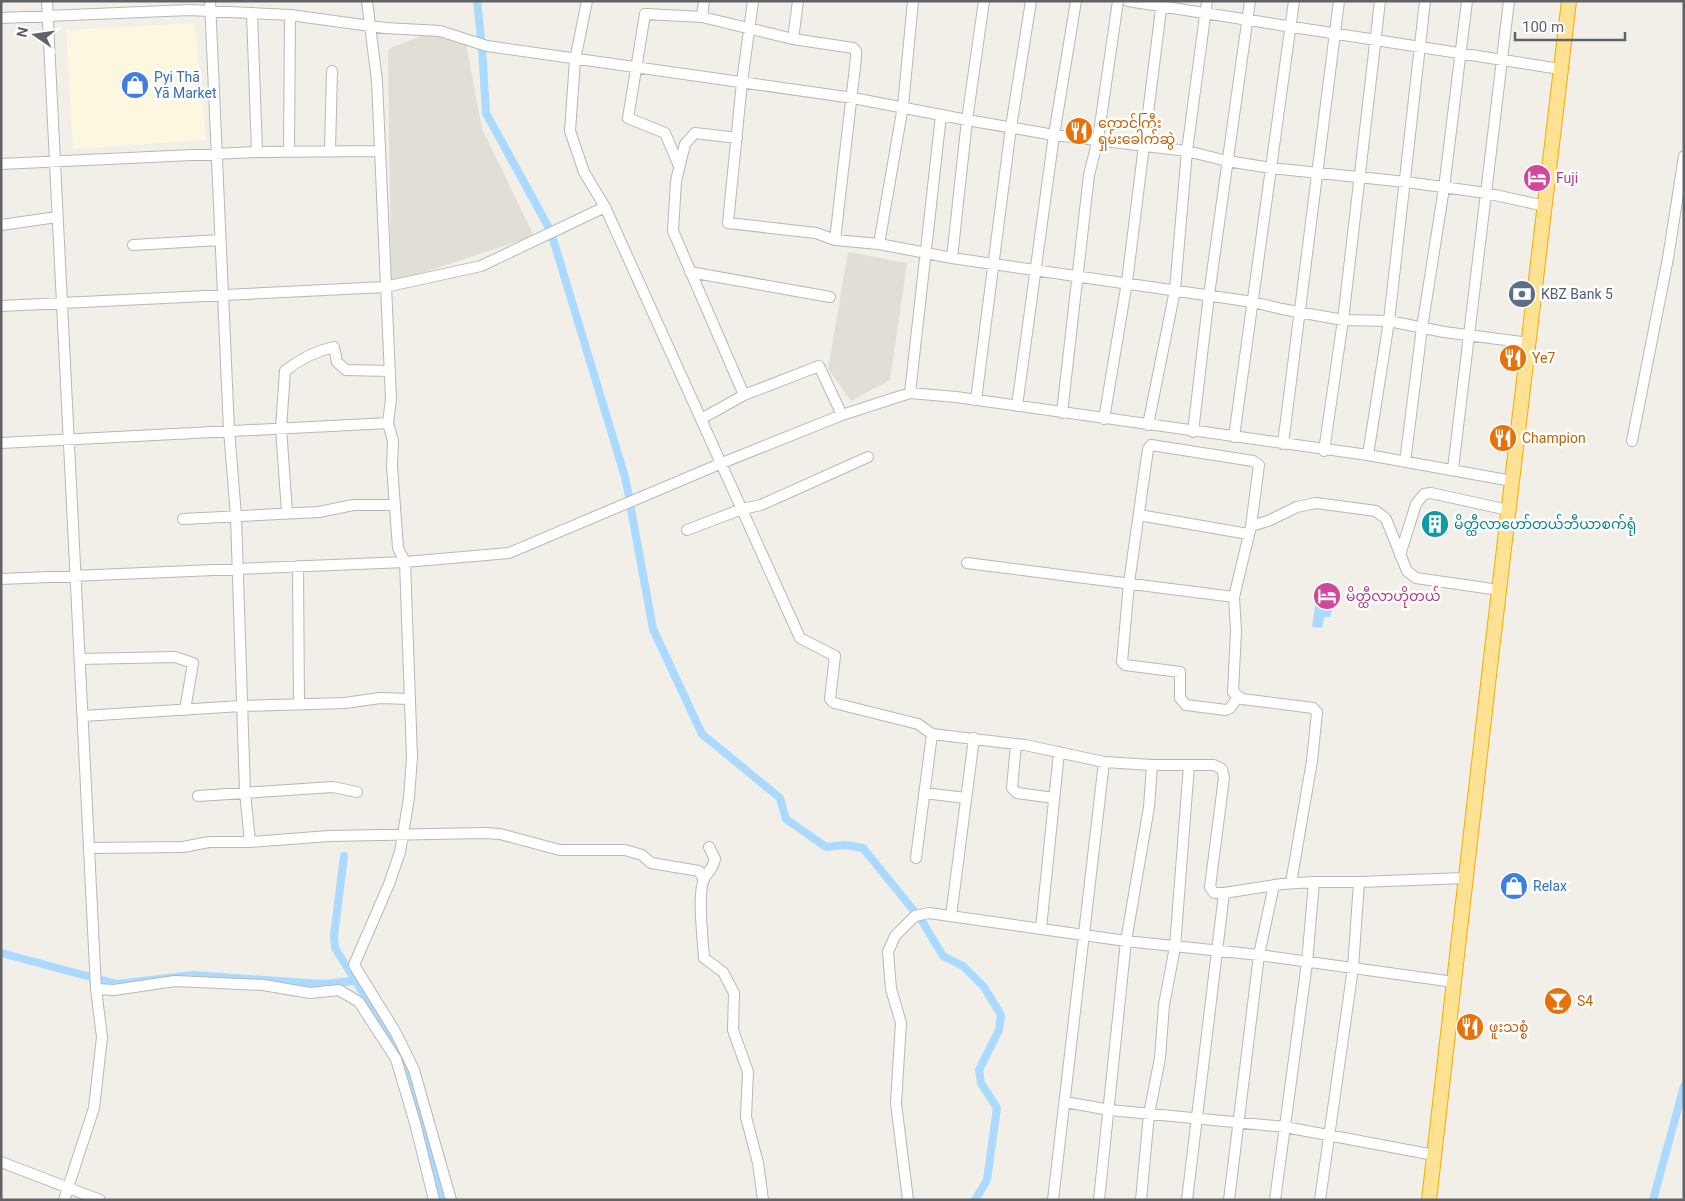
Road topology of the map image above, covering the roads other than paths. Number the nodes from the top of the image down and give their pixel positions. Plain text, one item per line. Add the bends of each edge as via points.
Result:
1 (47, 1) edge
2 (367, 1) edge
3 (587, 1) edge
4 (704, 1) edge
5 (753, 1) edge
6 (798, 1) edge
7 (913, 1) edge
8 (984, 1) edge
9 (1030, 1) edge
10 (1076, 1) edge
11 (1118, 1) edge
12 (1128, 1) edge
13 (1206, 1) edge
14 (1250, 1) edge
15 (1294, 1) edge
16 (1339, 1) edge
17 (1380, 1) edge
18 (1425, 1) edge
19 (1467, 1) edge
20 (1509, 1) edge
21 (1569, 1) edge
22 (1161, 4) edge
23 (211, 6) edge
24 (252, 13) junction
25 (48, 14) junction
26 (1205, 14) junction
27 (290, 15) junction
28 (702, 17) junction
29 (1, 18) edge
30 (1248, 21) junction
31 (371, 25) junction
32 (1291, 27) junction
33 (750, 29) junction
34 (1336, 33) junction
35 (793, 39) junction
36 (1376, 41) junction
37 (1420, 46) junction
38 (1461, 53) junction
39 (1502, 59) junction
40 (575, 60) junction
41 (637, 66) junction
42 (1560, 69) junction
43 (332, 71) dead end
44 (742, 82) junction
45 (853, 98) junction
46 (903, 106) junction
47 (940, 115) junction
48 (967, 120) junction
49 (1011, 127) junction
50 (1054, 135) junction
51 (737, 138) junction
52 (1098, 139) junction
53 (1144, 145) junction
54 (330, 150) junction
55 (379, 151) junction
56 (1188, 151) junction
57 (257, 152) junction
58 (289, 152) junction
59 (218, 154) junction
60 (1684, 156) edge
61 (54, 161) junction
62 (1227, 161) junction
63 (1, 164) edge
64 (679, 166) junction
65 (1272, 168) junction
66 (1317, 173) junction
67 (1359, 176) junction
68 (1406, 182) junction
69 (1444, 188) junction
70 (1486, 193) junction
71 (605, 206) junction
72 (1545, 206) junction
73 (57, 217) junction
74 (1, 225) edge
75 (220, 240) junction
76 (836, 240) junction
77 (879, 244) junction
78 (133, 245) dead end
79 (924, 253) junction
80 (952, 258) junction
81 (993, 263) junction
82 (1037, 269) junction
83 (690, 272) junction
84 (1078, 276) junction
85 (1127, 282) junction
86 (385, 287) junction
87 (1175, 290) junction
88 (1209, 295) junction
89 (222, 296) junction
90 (830, 297) dead end
91 (1253, 302) junction
92 (61, 303) junction
93 (1, 306) edge
94 (1300, 313) junction
95 (1343, 320) junction
96 (1389, 321) junction
97 (1422, 328) junction
98 (1469, 335) junction
99 (1529, 343) junction
100 (390, 371) junction
101 (910, 393) junction
102 (744, 396) junction
103 (976, 400) junction
104 (1017, 406) junction
105 (1062, 413) junction
106 (842, 415) junction
107 (701, 419) junction
108 (1104, 419) junction
109 (388, 423) junction
110 (1148, 425) junction
111 (281, 428) junction
112 (229, 430) junction
113 (1193, 432) junction
114 (1234, 438) junction
115 (68, 439) junction
116 (1632, 441) dead end
117 (1, 443) edge
118 (1282, 444) junction
119 (1324, 451) junction
120 (1368, 456) junction
121 (868, 457) dead end
122 (1405, 462) junction
123 (722, 463) junction
124 (1453, 469) junction
125 (1512, 481) junction
126 (395, 505) junction
127 (742, 509) junction
128 (1508, 510) junction
129 (287, 512) junction
130 (1139, 515) junction
131 (236, 516) junction
132 (183, 519) dead end
133 (687, 530) dead end
134 (1249, 530) junction
135 (1400, 555) junction
136 (405, 562) junction
137 (967, 563) dead end
138 (298, 566) junction
139 (238, 569) junction
140 (76, 576) junction
141 (1, 579) edge
142 (1130, 583) junction
143 (1499, 590) junction
144 (1234, 597) junction
145 (80, 659) junction
146 (1238, 697) junction
147 (409, 699) junction
148 (299, 704) junction
149 (242, 706) junction
150 (185, 710) junction
151 (83, 716) junction
152 (932, 734) junction
153 (974, 738) junction
154 (1016, 744) junction
155 (1059, 752) junction
156 (1104, 762) junction
157 (1152, 765) junction
158 (1190, 765) junction
159 (245, 792) junction
160 (357, 792) dead end
161 (924, 793) junction
162 (198, 796) dead end
163 (966, 798) junction
164 (1054, 798) junction
165 (404, 836) junction
166 (250, 842) junction
167 (709, 847) dead end
168 (90, 848) junction
169 (916, 858) dead end
170 (1465, 878) junction
171 (704, 880) junction
172 (1314, 882) junction
173 (1359, 882) junction
174 (1291, 883) junction
175 (1274, 885) junction
176 (1224, 893) junction
177 (951, 916) junction
178 (1042, 928) junction
179 (1084, 935) junction
180 (1126, 941) junction
181 (1175, 947) junction
182 (1216, 951) junction
183 (1259, 955) junction
184 (1307, 963) junction
185 (1353, 968) junction
186 (1454, 982) junction
187 (96, 989) junction
188 (1065, 1102) junction
189 (1110, 1110) junction
190 (1149, 1114) junction
191 (1197, 1120) junction
192 (1239, 1124) junction
193 (1285, 1127) junction
194 (1328, 1136) junction
195 (1434, 1155) junction
196 (1, 1162) edge
197 (67, 1188) junction
198 (64, 1200) edge
199 (100, 1200) edge
200 (434, 1200) edge
201 (451, 1200) edge
202 (763, 1200) edge
203 (908, 1200) edge
204 (1053, 1200) edge
205 (1100, 1200) edge
206 (1141, 1200) edge
207 (1187, 1200) edge
208 (1229, 1200) edge
209 (1275, 1200) edge
210 (1320, 1200) edge
211 (1429, 1200) edge

1 - 25 street
2 - 31 street
3 - 40 street
4 - 28 street
5 - 33 street
6 - 35 street
7 - 46 street
8 - 48 street
9 - 49 street
10 - 50 street
11 - 52 street
12 - 22 street
13 - 26 street
14 - 30 street
15 - 32 street
16 - 34 street
17 - 36 street
18 - 37 street
19 - 38 street
20 - 39 street
21 - 42 highway
22 - 26 street
22 - 53 street
23 - 24 street
23 - 25 street
23 - 59 street
24 - 27 street
24 - 57 street
25 - 29 street
25 - 61 street
26 - 30 street
26 - 56 street
27 - 31 street
27 - 58 street
28 - 33 street
28 - 41 street via 645,14
30 - 32 street
30 - 62 street
31 - 40 street via 440,31 487,46
31 - 55 street
32 - 34 street
32 - 65 street
33 - 35 street
33 - 44 street
34 - 36 street
34 - 66 street
35 - 45 street via 856,51
36 - 37 street
36 - 67 street
37 - 38 street
37 - 68 street
38 - 39 street
38 - 69 street
39 - 42 street
39 - 70 street
40 - 41 street
40 - 71 street via 570,131 584,172
41 - 44 street
41 - 64 street via 628,118 665,133
42 - 72 highway
43 - 54 street
44 - 45 street
44 - 51 street
45 - 46 street
45 - 76 street
46 - 47 street
46 - 77 street
47 - 48 street
47 - 79 street
48 - 49 street
48 - 80 street
49 - 50 street
49 - 81 street
50 - 52 street
50 - 82 street
51 - 64 street via 695,133 684,144
51 - 76 street via 728,223 816,234
52 - 53 street
52 - 84 street via 1089,176
53 - 56 street
53 - 85 street
54 - 55 street
54 - 58 street
55 - 86 street
56 - 62 street
56 - 87 street
57 - 58 street
57 - 59 street
59 - 61 street
59 - 75 street
60 - 116 street via 1668,258
61 - 63 street
61 - 73 street
62 - 65 street
62 - 88 street
64 - 83 street via 673,230
65 - 66 street
65 - 91 street
66 - 67 street
66 - 94 street
67 - 68 street
67 - 95 street
68 - 69 street
68 - 96 street
69 - 70 street
69 - 97 street
70 - 72 street
70 - 98 street
71 - 86 street via 481,266
71 - 107 street
72 - 99 highway
73 - 74 street
73 - 92 street
75 - 78 street
75 - 89 street
76 - 77 street
77 - 79 street
79 - 80 street
79 - 101 street
80 - 81 street
81 - 82 street
81 - 103 street
82 - 84 street
82 - 104 street
83 - 90 street
83 - 102 street
84 - 85 street
84 - 105 street
85 - 87 street
85 - 108 street
86 - 89 street
86 - 100 street
87 - 88 street
87 - 110 street
88 - 91 street
88 - 113 street
89 - 92 street
89 - 112 street
91 - 94 street
91 - 114 street
92 - 93 street
92 - 115 street
94 - 95 street
94 - 118 street
95 - 96 street
95 - 119 street
96 - 97 street
96 - 120 street
97 - 98 street
97 - 122 street
98 - 99 street
98 - 124 street
99 - 125 highway
100 - 109 street
100 - 111 street via 346,370 337,362 334,347 300,359 285,371
101 - 103 street
101 - 106 street
102 - 106 street via 819,366
102 - 107 street
103 - 104 street
104 - 105 street
105 - 108 street
106 - 123 street
107 - 123 street
108 - 110 street
109 - 111 street
109 - 126 street via 393,441
110 - 113 street
111 - 112 street
111 - 129 street
112 - 115 street
112 - 131 street
113 - 114 street
114 - 118 street
115 - 117 street
115 - 140 street
118 - 119 street
119 - 120 street
120 - 122 street
121 - 127 street via 761,505
122 - 124 street
123 - 127 street
123 - 136 street via 510,554
124 - 125 street
125 - 128 highway
126 - 129 street via 354,504 319,512
126 - 136 street via 398,548
127 - 133 street
127 - 152 street via 800,638 835,656 830,699 834,703 918,724
128 - 135 street via 1431,492 1424,494 1416,504
128 - 143 highway
129 - 131 street
130 - 134 street
130 - 134 street via 1151,445 1258,462
130 - 142 street
131 - 132 street
131 - 139 street
134 - 135 street via 1297,507 1316,502 1376,511 1386,519
134 - 144 street
135 - 143 street via 1409,574 1416,578
136 - 138 street
136 - 147 street
137 - 142 street
138 - 139 street
138 - 148 street
139 - 140 street
139 - 149 street
140 - 141 street
140 - 145 street
142 - 144 street
142 - 146 street via 1122,656 1125,665 1180,672 1180,698 1186,705 1226,710
143 - 170 highway
144 - 146 street via 1233,692
145 - 150 street via 175,656 193,663
145 - 151 street
146 - 174 street via 1313,708 1317,712
147 - 148 street
147 - 165 street via 412,757
148 - 149 street
149 - 150 street
149 - 159 street
150 - 151 street
151 - 168 street
152 - 153 street
152 - 161 street
153 - 154 street
153 - 163 street
154 - 155 street
154 - 164 street via 1012,788 1017,793
155 - 156 street
155 - 164 street
156 - 157 street
156 - 179 street
157 - 158 street
157 - 180 street via 1149,807
158 - 176 street via 1222,769 1224,778 1210,887 1214,893
158 - 181 street
159 - 160 street via 333,787
159 - 162 street
159 - 166 street
161 - 163 street
161 - 169 street
163 - 177 street
164 - 178 street
165 - 166 street via 329,836
165 - 171 street via 500,834 560,850 625,850 642,855 651,863 698,871
165 - 201 street via 389,884 354,965 396,1033 414,1070
166 - 168 street
167 - 171 street via 715,859
168 - 187 street
170 - 173 street
170 - 186 highway
171 - 202 street via 701,911 704,958 723,972 734,993 734,1030 748,1072 746,1117 758,1163
172 - 173 street
172 - 174 street
172 - 184 street
173 - 185 street
174 - 175 street
175 - 176 street
175 - 183 street
176 - 182 street
177 - 178 street
177 - 203 street via 929,913 915,916 895,936 888,952 891,989 901,1023 896,1103
178 - 179 street
179 - 180 street
179 - 188 street
180 - 181 street
180 - 189 street
181 - 182 street
181 - 190 street
182 - 183 street
182 - 191 street
183 - 184 street
183 - 192 street
184 - 185 street
184 - 193 street
185 - 186 street
185 - 194 street
186 - 195 highway
187 - 197 street via 102,1036 94,1108
187 - 200 street via 114,990 175,981 263,985 310,993 340,990 358,1002 396,1059
188 - 189 street
188 - 204 street
189 - 190 street
189 - 205 street
190 - 191 street
190 - 206 street
191 - 192 street
191 - 207 street
192 - 193 street
192 - 208 street
193 - 194 street
193 - 209 street
194 - 195 street
194 - 210 street
195 - 211 highway
196 - 197 street
197 - 198 street
197 - 199 street

